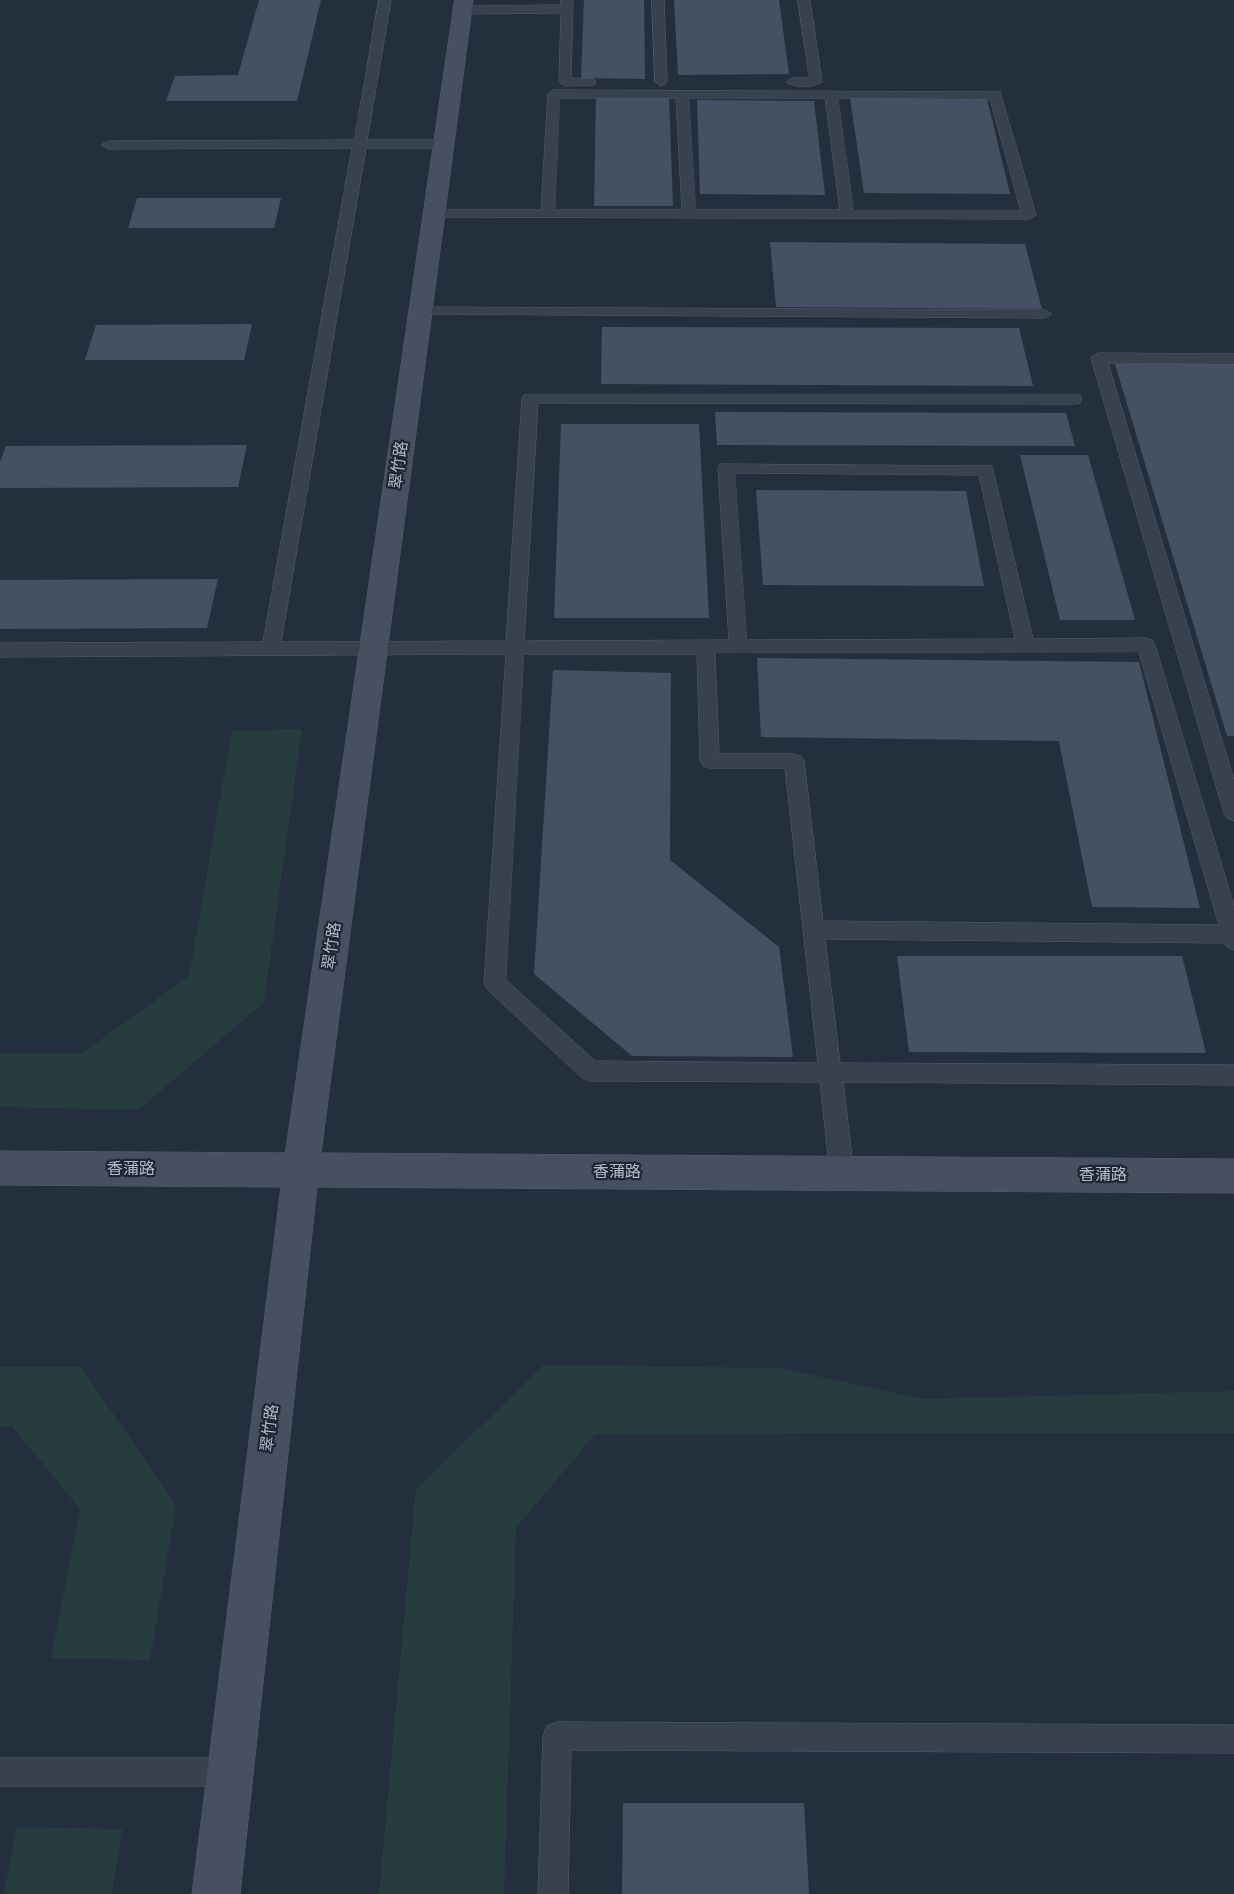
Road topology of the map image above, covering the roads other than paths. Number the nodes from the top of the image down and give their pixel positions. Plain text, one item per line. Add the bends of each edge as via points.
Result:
1 (385, 0) edge
2 (658, 0) edge
3 (804, 0) edge
4 (463, 5) edge
5 (567, 5) edge
6 (661, 82) junction
7 (682, 94) junction
8 (831, 95) junction
9 (360, 144) junction
10 (444, 144) junction
11 (108, 145) dead end
12 (434, 214) junction
13 (548, 214) junction
14 (688, 215) junction
15 (848, 215) junction
16 (420, 311) junction
17 (1045, 314) dead end
18 (1234, 358) edge
19 (1074, 399) dead end
20 (738, 646) junction
21 (1026, 646) junction
22 (373, 647) junction
23 (515, 647) junction
24 (706, 647) junction
25 (271, 648) junction
26 (0, 650) edge
27 (1225, 750) edge
28 (1234, 813) edge
29 (813, 930) junction
30 (1233, 938) edge
31 (829, 1072) junction
32 (1234, 1075) edge
33 (0, 1168) edge
34 (301, 1170) junction
35 (842, 1174) junction
36 (1234, 1176) edge
37 (1234, 1739) edge
38 (0, 1772) edge
39 (230, 1772) junction
40 (216, 1894) edge
41 (553, 1894) edge

1 - 9 lane
2 - 6 lane
3 - 6 lane via 816,82
4 - 5 lane
4 - 10 street, 翠竹路
5 - 6 lane via 565,82
7 - 8 lane
7 - 13 lane via 554,94
7 - 14 lane
8 - 15 lane
8 - 15 lane via 995,95 1029,215
9 - 10 lane
9 - 11 lane
9 - 25 lane
10 - 12 street, 翠竹路
12 - 13 lane
12 - 16 street, 翠竹路
13 - 14 lane
14 - 15 lane
16 - 17 lane
16 - 22 street, 翠竹路
18 - 27 lane via 1099,358
19 - 23 lane via 530,398
20 - 21 lane
20 - 21 lane via 726,468 986,470
20 - 24 lane
21 - 30 lane via 1146,645
22 - 23 lane
22 - 25 lane
22 - 34 street, 翠竹路
23 - 24 lane
23 - 31 lane via 495,983 590,1071
24 - 29 lane via 710,761 794,761
25 - 26 lane
27 - 28 lane
29 - 30 lane
29 - 31 lane
31 - 32 lane
31 - 35 lane
33 - 34 street, 香蒲路
34 - 35 street, 香蒲路
34 - 39 street, 翠竹路
35 - 36 street, 香蒲路
37 - 41 lane via 557,1736
38 - 39 lane
39 - 40 street, 翠竹路

